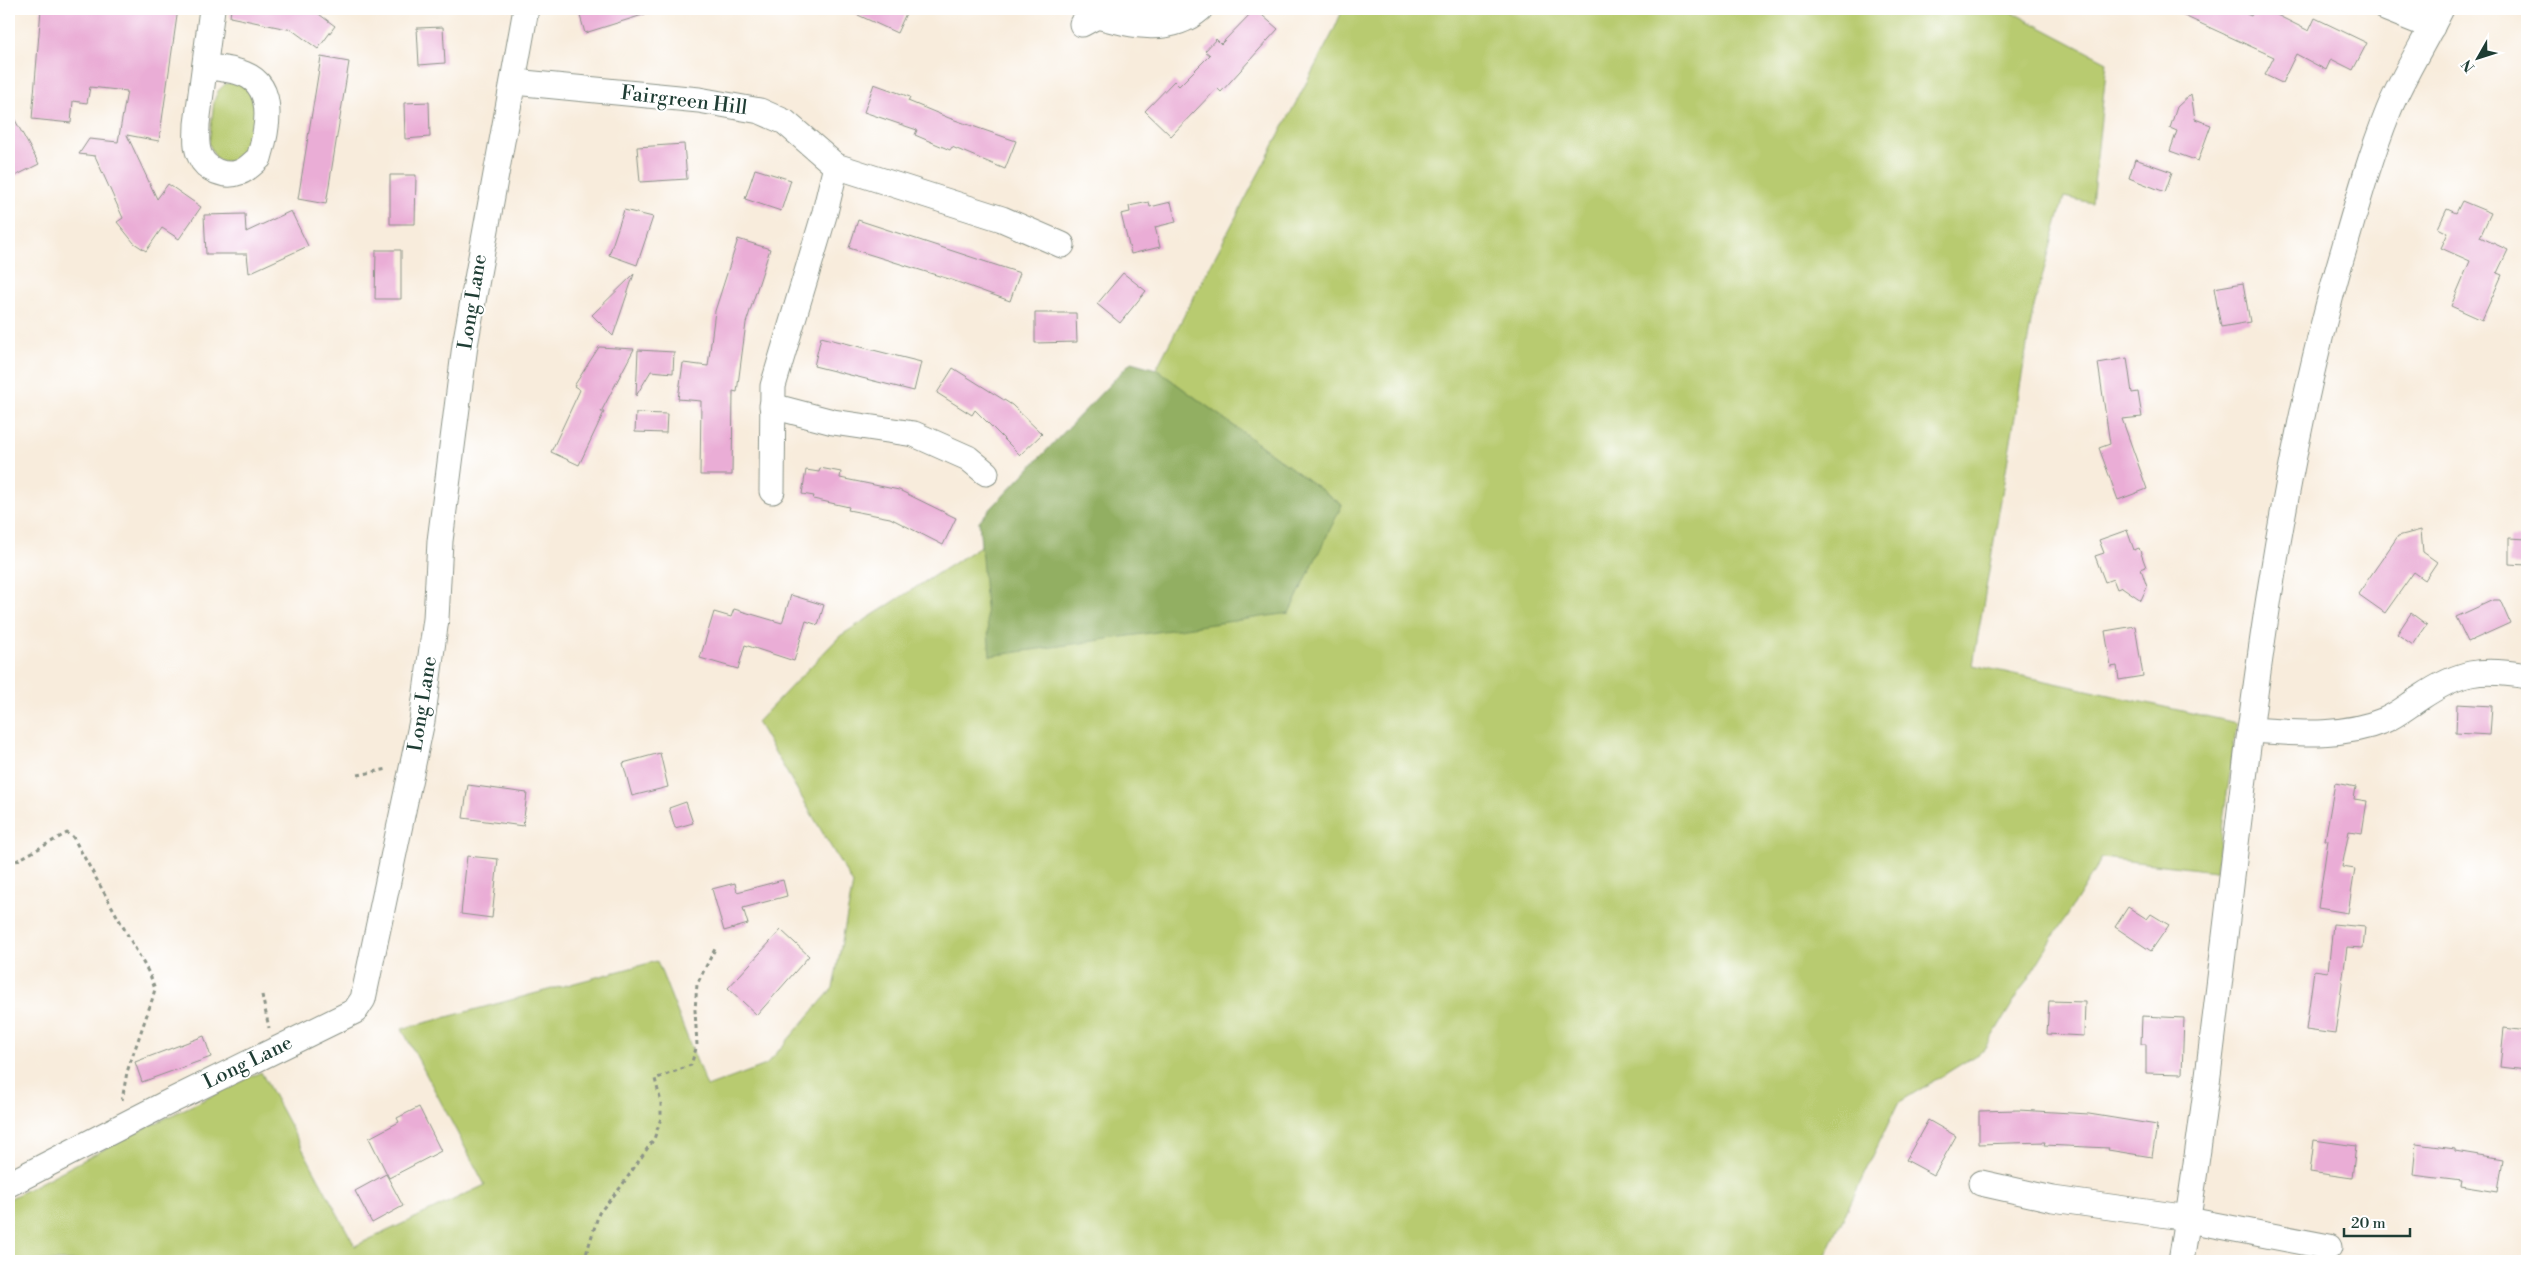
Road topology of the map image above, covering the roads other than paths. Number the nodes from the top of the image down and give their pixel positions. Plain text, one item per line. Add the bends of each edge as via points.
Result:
1 (212, 9) edge
2 (526, 9) edge
3 (1200, 9) edge
4 (2388, 9) edge
5 (2437, 18) edge
6 (1082, 24) dead end
7 (205, 67) dead end
8 (514, 82) junction
9 (836, 166) junction
10 (1062, 245) dead end
11 (772, 406) junction
12 (986, 473) dead end
13 (772, 492) dead end
14 (2527, 676) edge
15 (2250, 730) junction
16 (1981, 1183) dead end
17 (9, 1184) edge
18 (2188, 1219) junction
19 (2329, 1247) dead end
20 (2181, 1261) edge

1 - 7 street
2 - 8 street, Long Lane
3 - 6 street via 1189,18 1168,26 1123,23 1097,16
4 - 5 street
5 - 15 street via 2388,110 2325,317 2297,436 2274,557
8 - 9 street, Fairgreen Hill via 699,100 760,111 785,122
8 - 17 street, Long Lane via 465,345 440,541 436,620 422,720 363,999 355,1011
9 - 10 street, Fairgreen Hill via 1002,219
9 - 11 street via 773,386
11 - 12 street via 833,422 914,434 968,458
11 - 13 street
14 - 15 street via 2495,671 2467,673 2434,689 2386,720 2355,730 2310,734
15 - 18 street
16 - 18 street via 2053,1199
18 - 19 street
18 - 20 street

